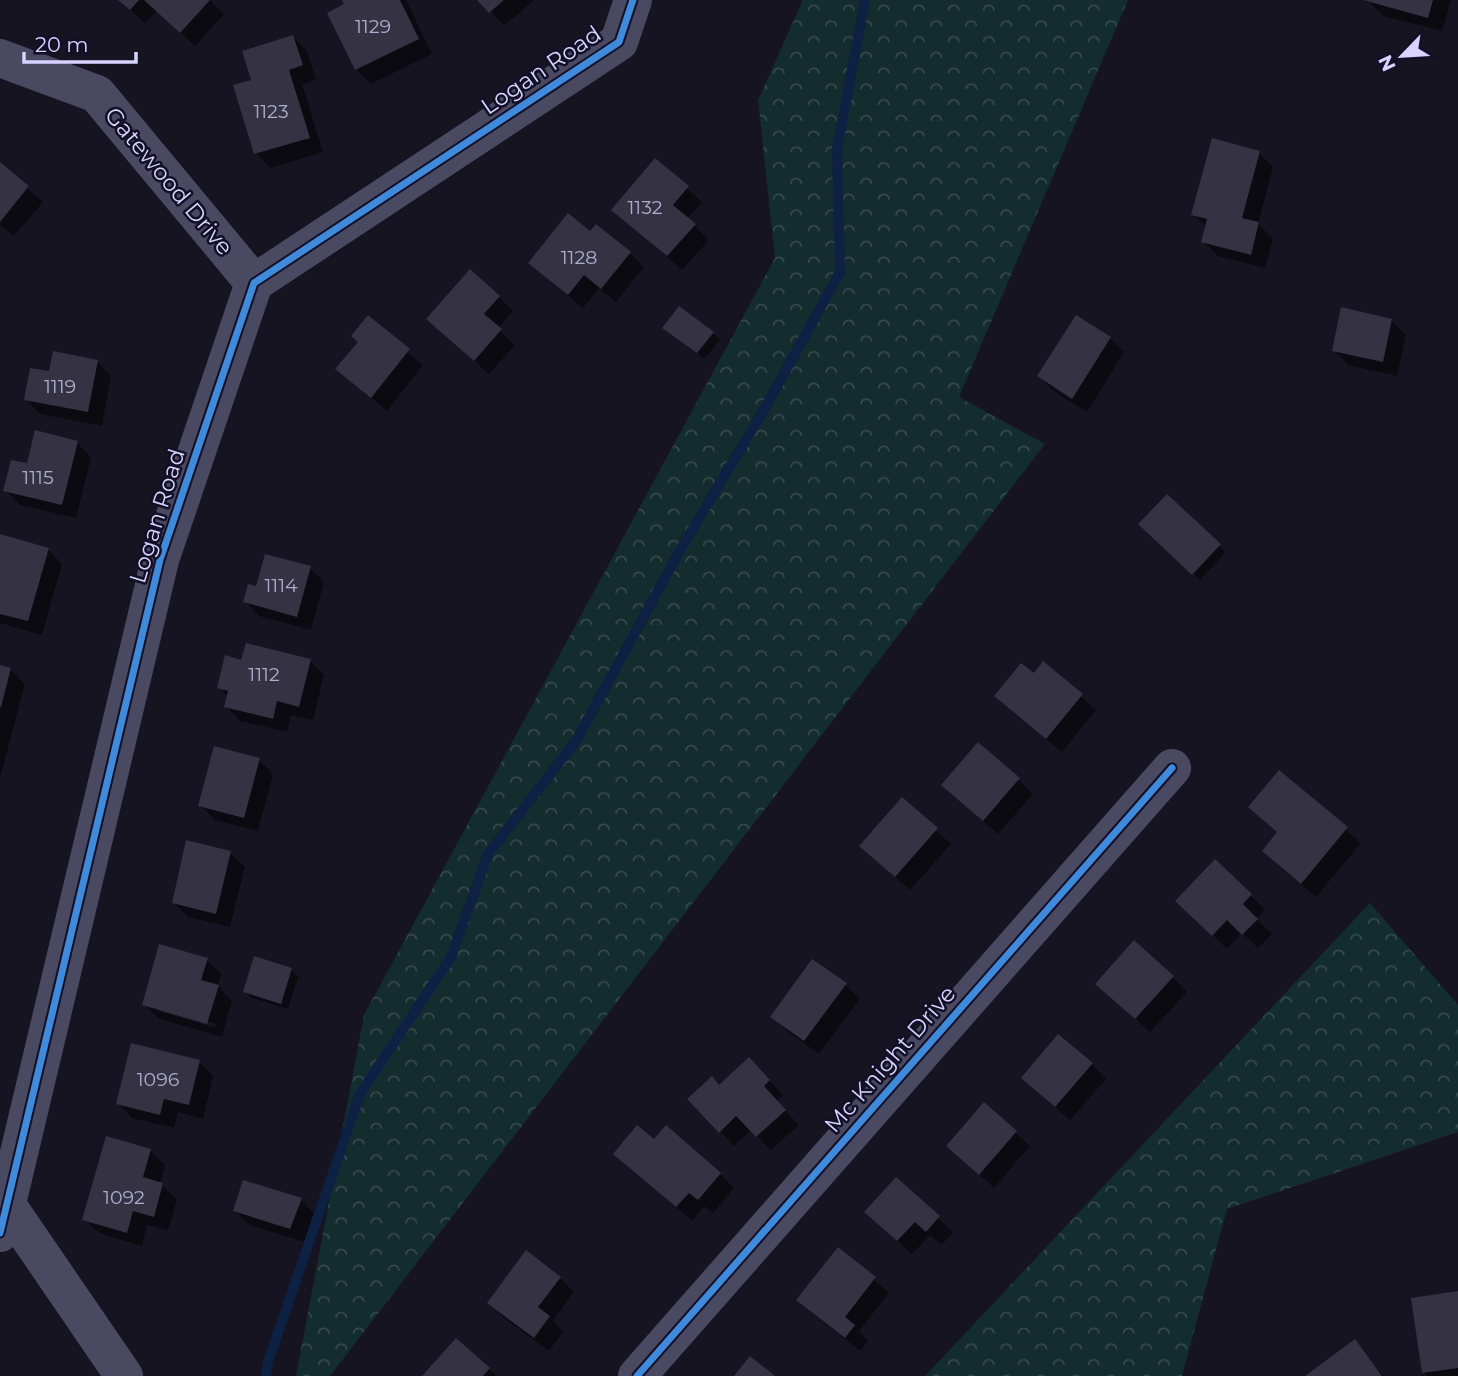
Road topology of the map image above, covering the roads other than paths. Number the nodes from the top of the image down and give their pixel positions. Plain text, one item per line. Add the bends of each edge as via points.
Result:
1 (633, 0) edge
2 (0, 58) edge
3 (254, 283) junction
4 (1172, 768) dead end
5 (3, 1219) edge
6 (124, 1376) edge
7 (636, 1376) edge

1 - 3 street, Logan Road via 619,42
2 - 3 street, Gatewood Drive via 97,94
3 - 5 street, Logan Road via 160,560
4 - 7 street, Mc Knight Drive
5 - 6 street

